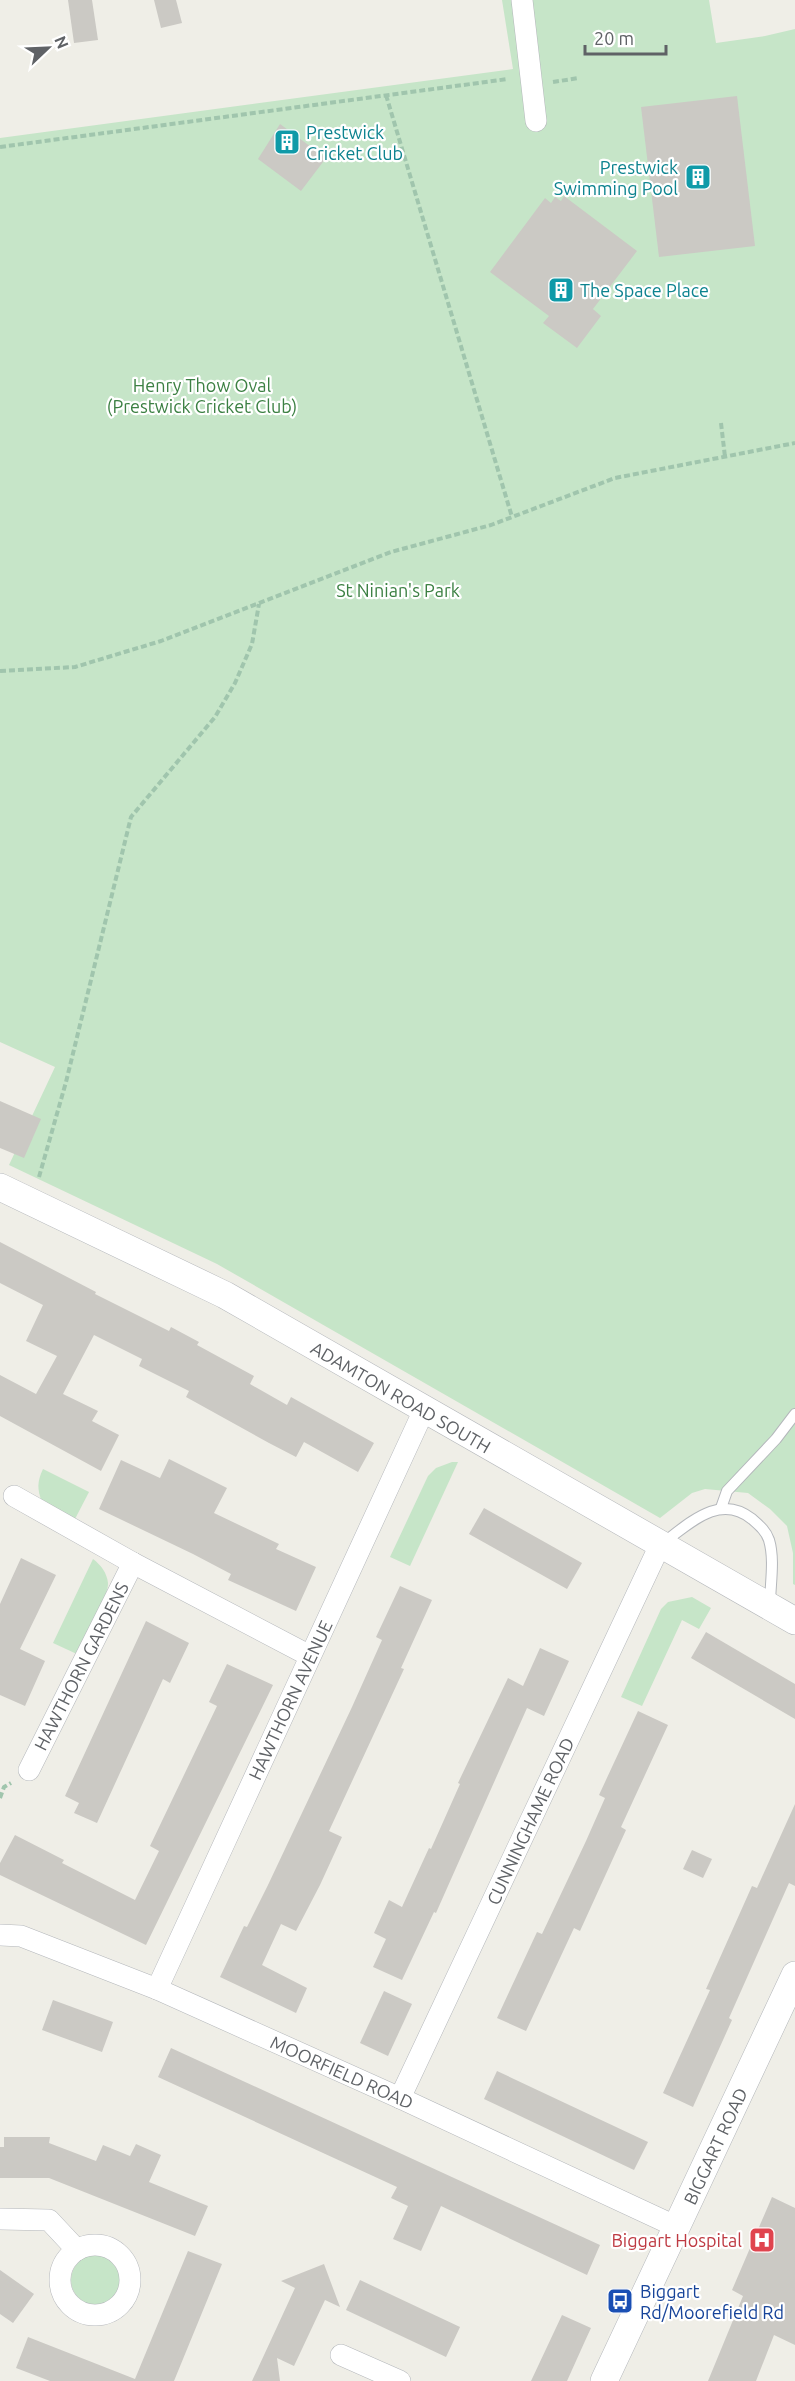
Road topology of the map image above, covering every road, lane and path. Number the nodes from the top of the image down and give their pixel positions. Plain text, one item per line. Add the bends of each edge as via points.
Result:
1 (522, 0) edge
2 (530, 75) junction
3 (386, 95) junction
4 (536, 121) dead end
5 (0, 147) edge
6 (721, 423) dead end
7 (795, 443) edge
8 (725, 457) junction
9 (512, 517) junction
10 (259, 603) junction
11 (0, 671) edge
12 (0, 1187) edge
13 (31, 1202) junction
14 (424, 1410) junction
15 (795, 1414) edge
16 (14, 1496) dead end
17 (721, 1508) junction
18 (660, 1545) junction
19 (133, 1563) junction
20 (770, 1607) junction
21 (795, 1621) edge
22 (310, 1656) junction
23 (29, 1770) dead end
24 (0, 1935) edge
25 (795, 1975) edge
26 (157, 1989) junction
27 (400, 2098) junction
28 (0, 2218) edge
29 (677, 2228) junction
30 (77, 2250) dead end
31 (341, 2355) dead end
32 (400, 2381) edge
33 (604, 2381) edge

1 - 2 street
2 - 3 path
2 - 4 street
3 - 5 path
3 - 9 path
6 - 8 path
7 - 8 path
8 - 9 path via 615,478
9 - 10 path via 391,552
10 - 11 path via 161,641 75,667
10 - 13 path via 252,644 215,717 131,817 50,1145
12 - 13 street, ADAMTON ROAD SOUTH
13 - 14 street, ADAMTON ROAD SOUTH via 225,1295
14 - 18 street, ADAMTON ROAD SOUTH
14 - 22 street, HAWTHORN AVENUE
15 - 17 lane via 727,1491
16 - 19 street, HAWTHORN GARDENS
17 - 18 lane via 705,1513
17 - 20 lane via 736,1509 764,1530 770,1542
18 - 20 street, ADAMTON ROAD SOUTH
18 - 27 street, CUNNINGHAME ROAD
19 - 22 street, HAWTHORN GARDENS
19 - 23 street, HAWTHORN GARDENS
20 - 21 street, ADAMTON ROAD SOUTH
22 - 26 street, HAWTHORN AVENUE
24 - 26 street, MOORFIELD ROAD via 21,1936
25 - 29 street, BIGGART ROAD via 783,2010
26 - 27 street, MOORFIELD ROAD
27 - 29 street, MOORFIELD ROAD
28 - 30 street via 49,2220
29 - 33 street, BIGGART ROAD
31 - 32 street

